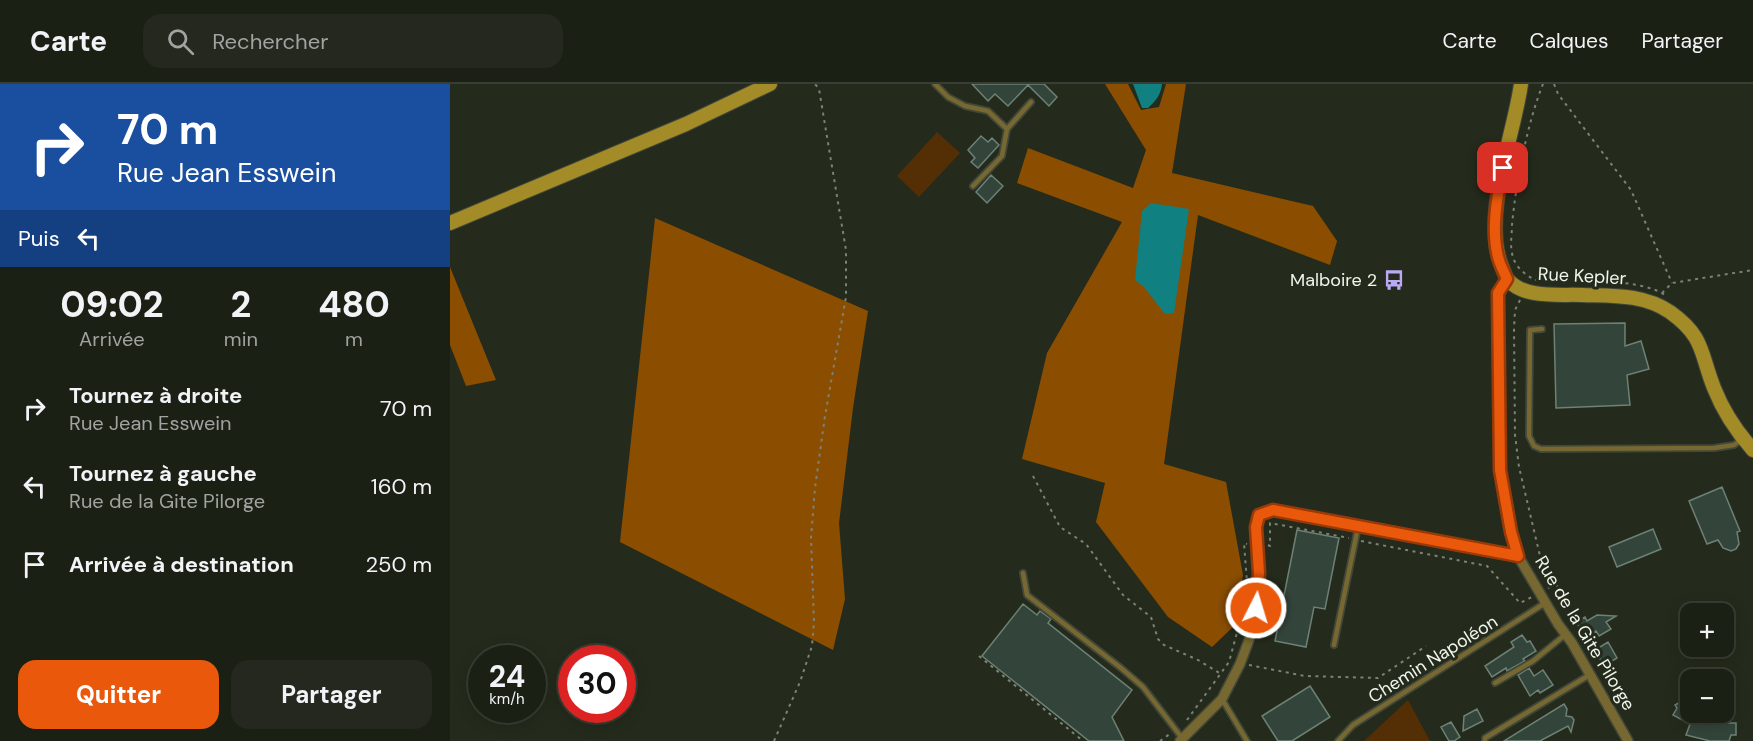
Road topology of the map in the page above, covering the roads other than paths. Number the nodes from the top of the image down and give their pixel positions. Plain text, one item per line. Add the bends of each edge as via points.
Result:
1 (770, 84) edge
2 (935, 84) edge
3 (1521, 84) edge
4 (1031, 102) dead end
5 (1007, 129) junction
6 (973, 186) dead end
7 (450, 223) edge
8 (1507, 279) junction
9 (1542, 329) dead end
10 (1743, 439) junction
11 (1753, 450) edge
12 (1358, 527) junction
13 (1518, 556) junction
14 (1023, 573) dead end
15 (1545, 603) junction
16 (1566, 634) junction
17 (1334, 645) dead end
18 (1591, 674) junction
19 (1495, 683) dead end
20 (1222, 699) junction
21 (1181, 740) edge
22 (1247, 741) edge
23 (1338, 741) edge
24 (1485, 741) edge
25 (1628, 741) edge

1 - 7 street via 686,124
2 - 5 lane via 965,106 988,111
3 - 8 street via 1497,195 1498,258
4 - 5 lane
5 - 6 lane via 1002,156
8 - 10 street, Rue Kepler via 1533,286 1629,296 1669,312 1690,329 1722,406
8 - 13 street, Rue de la Gite Pilorge via 1498,293 1500,470
9 - 10 lane via 1530,330 1529,436 1534,446 1714,448 1734,445
10 - 11 street, Rue Kepler
12 - 13 street
12 - 17 lane
12 - 20 street via 1273,510 1259,515 1256,608 1249,640
13 - 15 street, Rue de la Gite Pilorge
14 - 21 lane via 1027,595 1143,687
15 - 16 street, Rue de la Gite Pilorge
15 - 23 lane, Chemin Napoléon via 1353,725
16 - 18 street, Rue de la Gite Pilorge
16 - 19 lane via 1533,661
18 - 24 lane
18 - 25 street, Rue de la Gite Pilorge
20 - 21 street
20 - 22 lane

